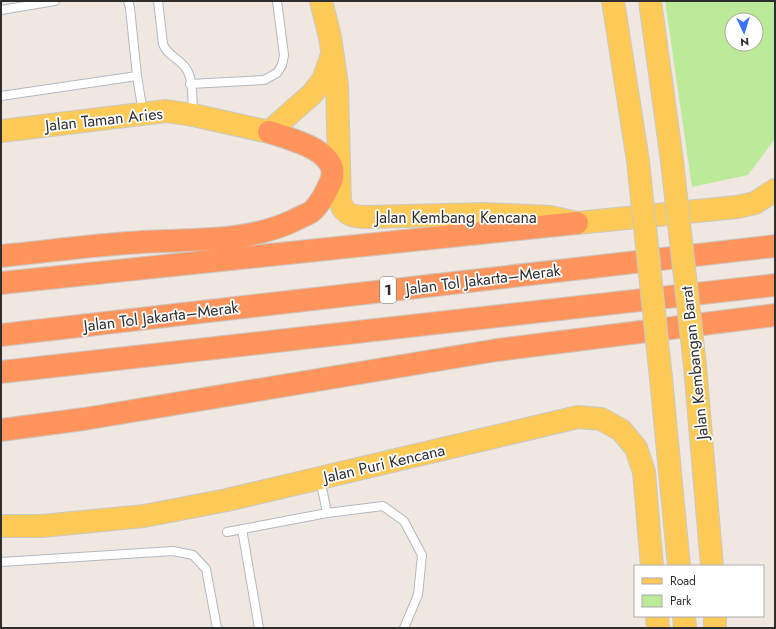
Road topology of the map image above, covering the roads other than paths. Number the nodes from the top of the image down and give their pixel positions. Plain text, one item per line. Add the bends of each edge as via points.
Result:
1 (55, 1) edge
2 (128, 1) edge
3 (158, 1) edge
4 (277, 1) edge
5 (321, 1) edge
6 (613, 1) edge
7 (650, 1) edge
8 (1, 10) edge
9 (333, 54) junction
10 (137, 76) junction
11 (190, 84) junction
12 (1, 96) edge
13 (144, 113) junction
14 (193, 115) junction
15 (1, 132) edge
16 (269, 132) junction
17 (775, 190) edge
18 (577, 223) junction
19 (775, 246) edge
20 (1, 256) edge
21 (1, 283) edge
22 (775, 286) edge
23 (775, 315) edge
24 (1, 335) edge
25 (1, 372) edge
26 (1, 430) edge
27 (320, 478) junction
28 (327, 513) junction
29 (1, 526) edge
30 (242, 529) junction
31 (227, 532) dead end
32 (1, 562) edge
33 (652, 565) edge
34 (679, 565) edge
35 (712, 565) edge
36 (657, 617) edge
37 (684, 617) edge
38 (715, 617) edge
39 (216, 628) edge
40 (259, 628) edge
41 (404, 628) edge
42 (658, 628) edge
43 (685, 628) edge
44 (715, 628) edge

1 - 8 lane
2 - 10 lane
3 - 11 lane via 165,50 185,67
4 - 11 lane via 284,55 277,73 264,80
5 - 9 main road, Jalan Kembang Kencana
6 - 34 main road, bridge via 638,161
7 - 35 main road, Jalan Kembangan Barat, bridge via 672,161 695,366
9 - 16 main road via 323,80 312,94
9 - 18 main road, Jalan Kembang Kencana via 339,114 340,202 346,213 357,217 519,215
10 - 12 lane
10 - 13 lane
11 - 14 lane
13 - 14 main road, Jalan Taman Aries via 166,111
13 - 15 main road, Jalan Taman Aries
14 - 16 main road, Jalan Taman Aries
16 - 20 highway via 322,153 331,168 332,178 312,211 277,229 218,239 115,244
17 - 18 main road, Jalan Kembang Kencana via 755,202 737,207
18 - 21 highway
19 - 24 highway, Jalan Tol Jakarta–Merak / 1
22 - 25 highway
23 - 26 highway via 497,350
27 - 28 lane
27 - 29 main road, Jalan Puri Kencana via 144,516 42,526
27 - 33 main road, Jalan Puri Kencana via 578,417 601,419 621,430 636,448 644,472
28 - 30 lane
28 - 41 lane via 383,506 404,521 422,555 418,595
30 - 31 lane
30 - 40 lane
32 - 39 lane via 173,551 193,555 206,569
36 - 42 main road
37 - 43 main road
38 - 44 main road

